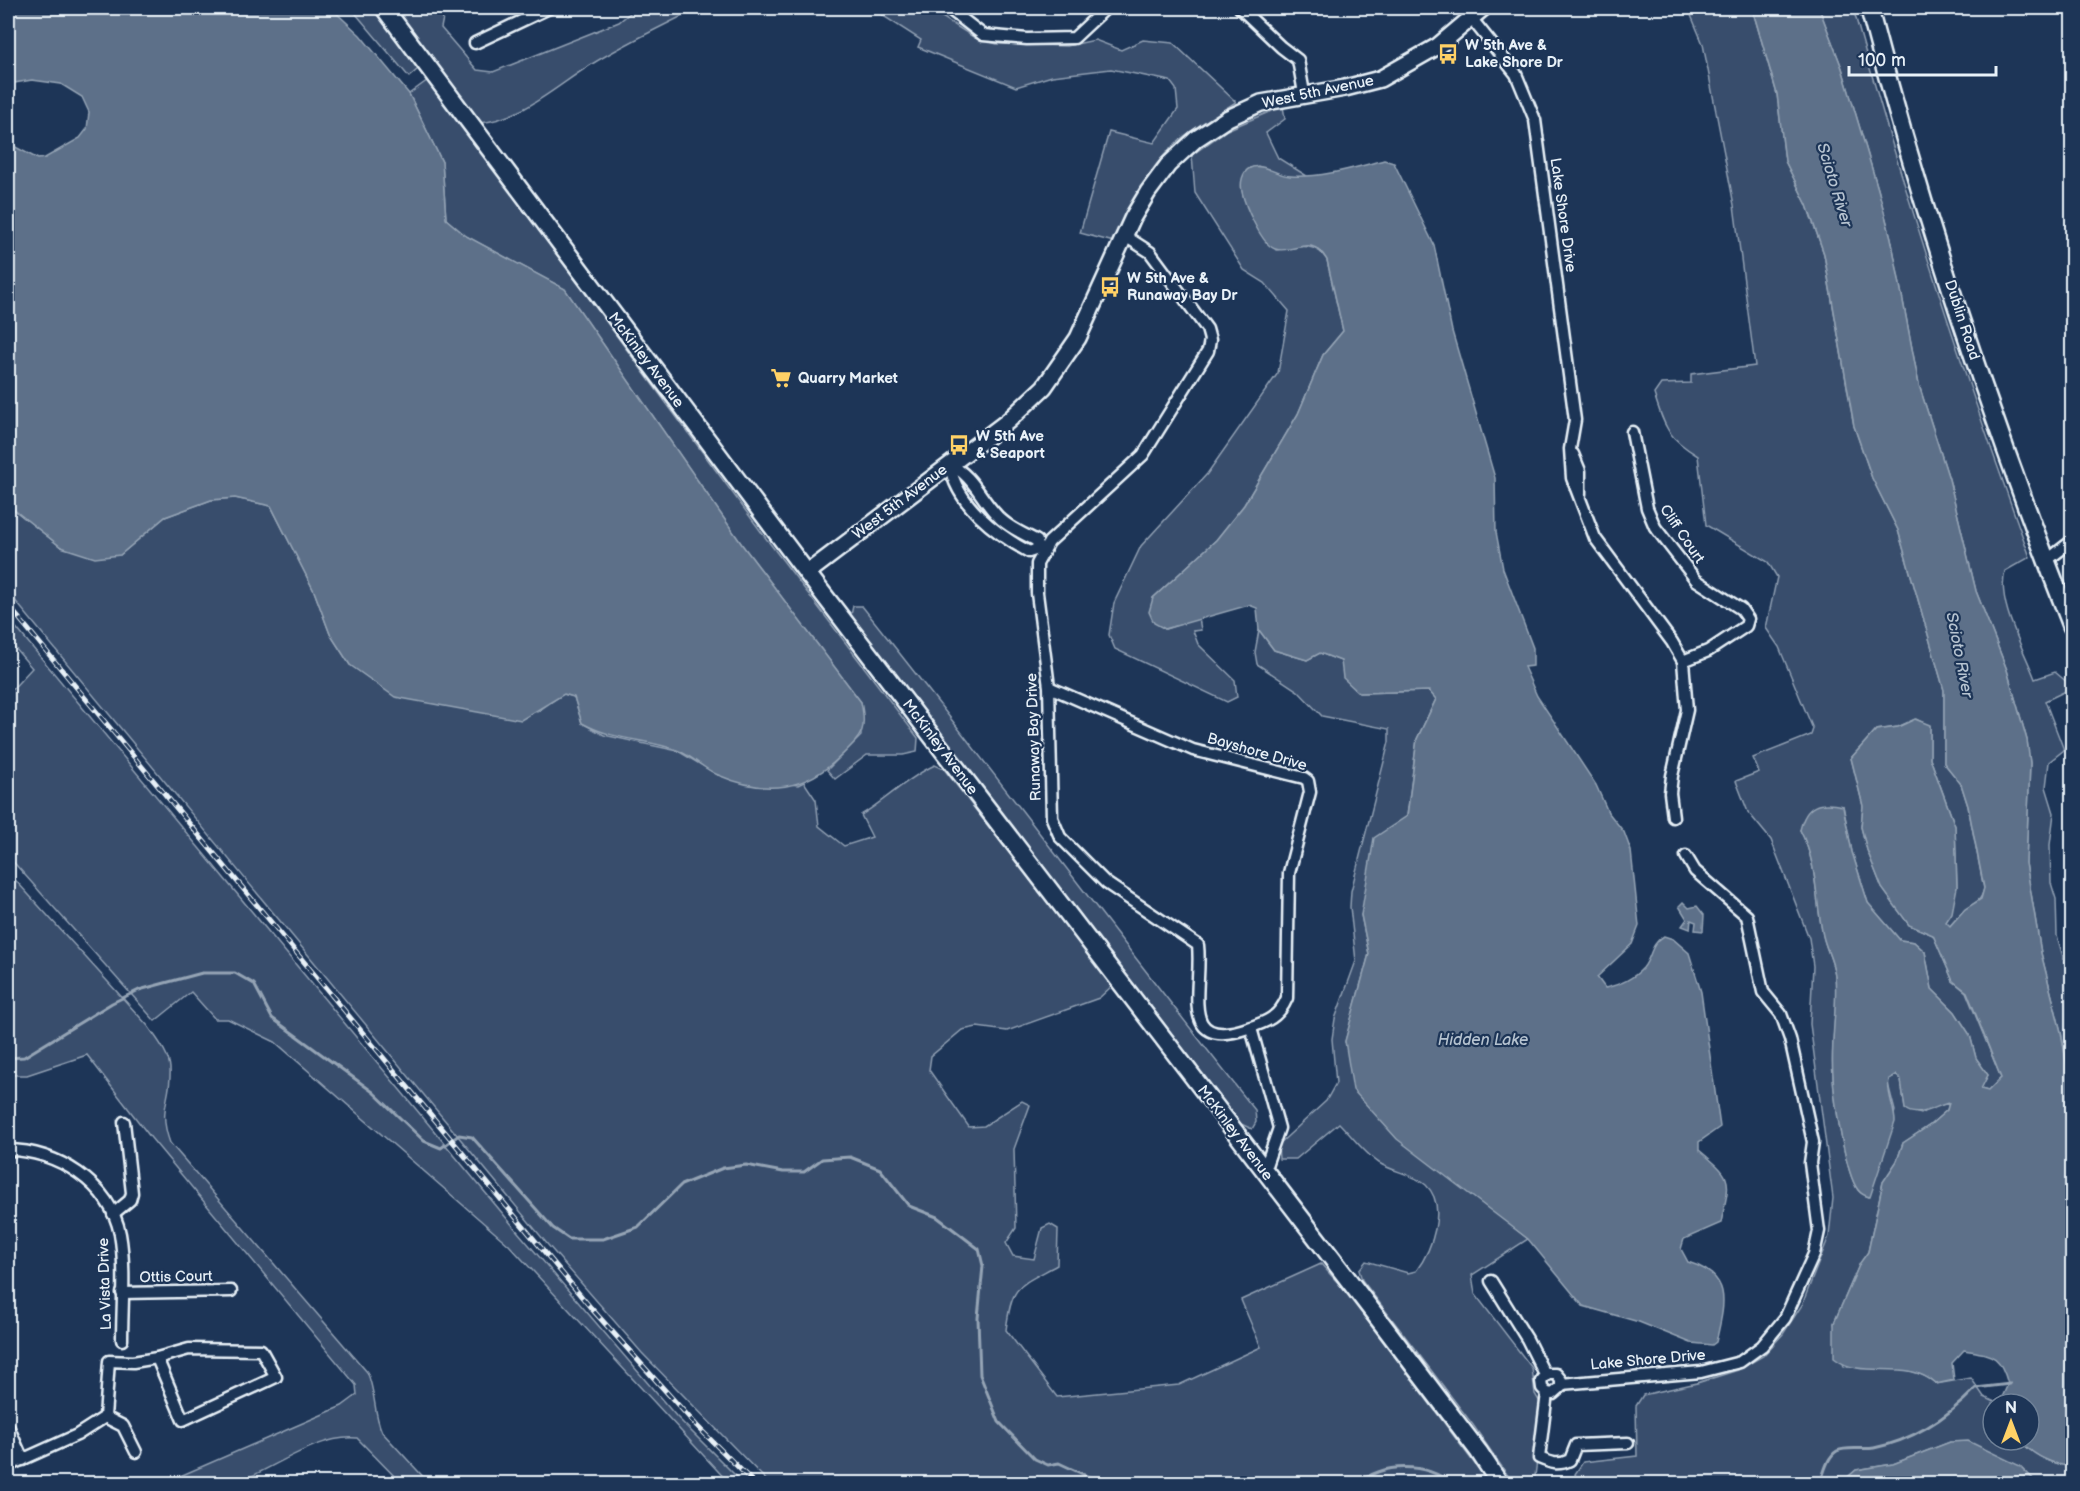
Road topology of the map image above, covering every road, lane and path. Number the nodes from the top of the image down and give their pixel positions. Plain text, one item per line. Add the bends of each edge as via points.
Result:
1 (384, 8) edge
2 (549, 8) edge
3 (948, 8) edge
4 (1106, 8) edge
5 (1239, 8) edge
6 (1869, 8) edge
7 (1472, 11) edge
8 (476, 43) dead end
9 (1304, 93) junction
10 (1125, 236) junction
11 (1632, 432) dead end
12 (950, 465) junction
13 (2073, 541) edge
14 (1040, 550) junction
15 (2046, 561) junction
16 (807, 573) junction
17 (2073, 627) edge
18 (1683, 661) junction
19 (1049, 687) junction
20 (1673, 817) dead end
21 (1686, 856) dead end
22 (1251, 1028) junction
23 (124, 1122) dead end
24 (8, 1150) edge
25 (1264, 1171) junction
26 (113, 1214) junction
27 (1491, 1281) dead end
28 (231, 1291) dead end
29 (122, 1293) junction
30 (122, 1340) dead end
31 (156, 1358) junction
32 (1545, 1376) junction
33 (1561, 1384) junction
34 (1546, 1393) junction
35 (105, 1417) junction
36 (8, 1426) edge
37 (1628, 1443) dead end
38 (135, 1452) dead end
39 (23, 1460) junction
40 (8, 1466) edge
41 (1500, 1484) edge

1 - 16 main road, McKinley Avenue
2 - 8 street
3 - 4 street via 983,35 1027,39 1074,38
5 - 9 street via 1298,60
6 - 15 main road, Dublin Road via 1935,238
7 - 9 main road, West 5th Avenue via 1438,46 1380,79
7 - 18 street, Lake Shore Drive via 1516,74 1535,120 1573,400 1575,420 1570,449 1581,471 1580,495 1595,538 1607,558
9 - 10 main road, West 5th Avenue via 1261,103 1196,139 1157,178
10 - 12 main road, West 5th Avenue via 1078,338 1056,374 1008,421
10 - 14 street, Runaway Bay Drive via 1150,252 1207,329 1208,351 1143,455
11 - 18 street, Cliff Court via 1647,508 1655,527 1696,580 1741,609 1748,619 1746,626 1708,651
12 - 14 street via 963,471 995,514 1037,541
12 - 16 main road, West 5th Avenue
13 - 15 street
14 - 19 street, Runaway Bay Drive via 1036,572
15 - 17 main road, Dublin Road
16 - 25 main road, McKinley Avenue
18 - 20 street, Lake Shore Drive via 1687,710 1672,776
19 - 22 street, Runaway Bay Drive via 1054,829 1106,883 1198,945 1200,1022 1208,1032 1229,1035
19 - 22 street, Bayshore Drive via 1193,750 1308,781 1310,792 1289,873 1287,998 1272,1020
21 - 33 street, Lake Shore Drive via 1695,871 1747,916 1763,992 1781,1014 1790,1040 1813,1142 1810,1163 1820,1232 1797,1296 1778,1328 1740,1362 1701,1372
22 - 25 street via 1279,1128
23 - 26 street via 132,1193 130,1200
24 - 26 street, La Vista Drive via 35,1152 73,1169 102,1197
25 - 41 main road, McKinley Avenue
26 - 29 street, La Vista Drive via 122,1248
27 - 32 street via 1522,1329
28 - 29 street, Ottis Court
29 - 30 street, La Vista Drive
31 - 31 street via 189,1350 261,1350 276,1377 183,1420
31 - 35 street via 110,1361
32 - 33 street via 1556,1374
32 - 34 street via 1541,1385
33 - 34 street, Lake Shore Drive via 1556,1392
34 - 37 street via 1539,1458 1564,1464 1576,1445
35 - 38 street via 123,1426
35 - 39 street
36 - 39 street
39 - 40 street

